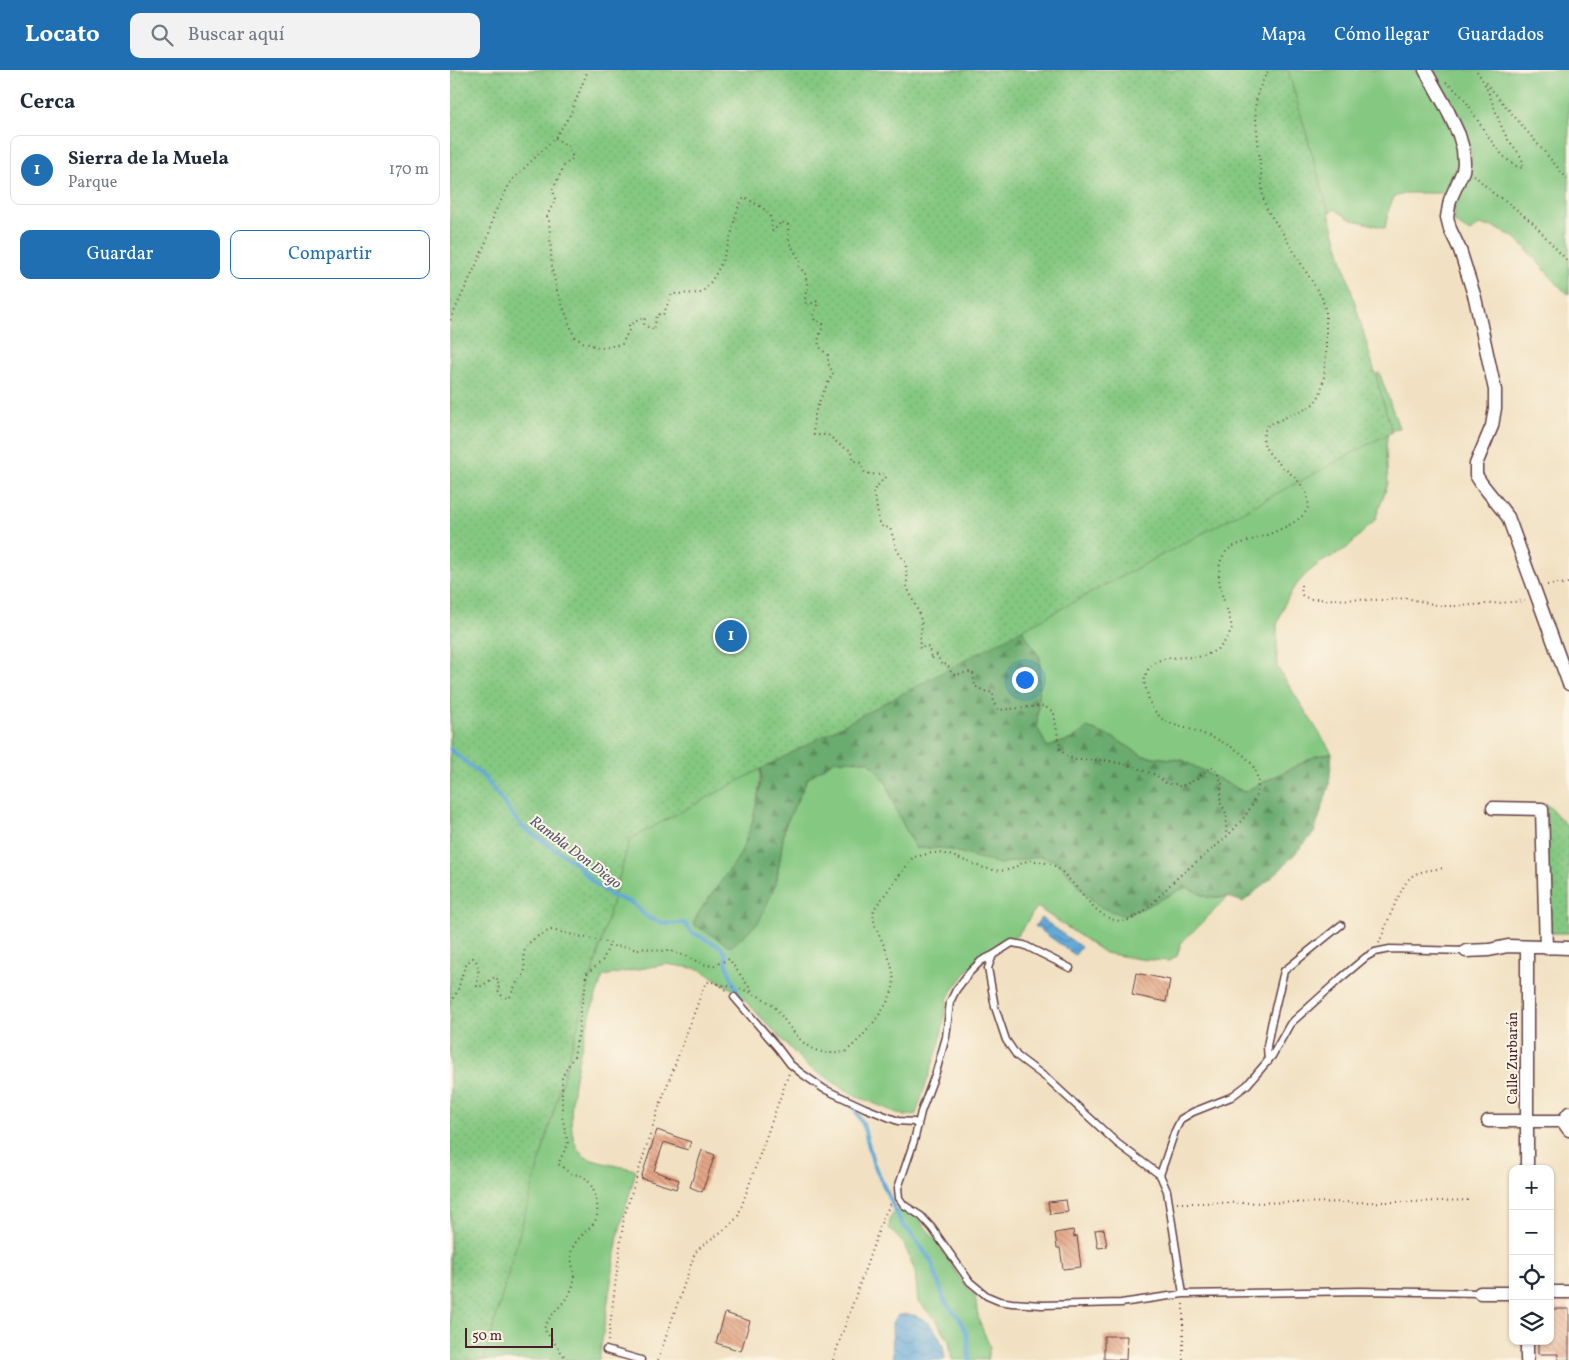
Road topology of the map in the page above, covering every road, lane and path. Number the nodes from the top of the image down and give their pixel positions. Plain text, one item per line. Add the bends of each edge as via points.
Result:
1 (588, 70) edge
2 (1268, 70) edge
3 (1476, 70) edge
4 (1427, 74) edge
5 (1484, 81) junction
6 (555, 138) junction
7 (1462, 171) junction
8 (1569, 181) edge
9 (1569, 263) edge
10 (450, 320) edge
11 (1569, 583) edge
12 (1301, 585) dead end
13 (1533, 587) junction
14 (1538, 600) junction
15 (1569, 684) edge
16 (1493, 808) dead end
17 (1226, 836) junction
18 (1444, 868) dead end
19 (1341, 925) dead end
20 (610, 943) junction
21 (1527, 947) junction
22 (1546, 948) junction
23 (1569, 948) edge
24 (1466, 951) joint
25 (1375, 952) junction
26 (992, 955) junction
27 (1070, 968) dead end
28 (734, 997) joint
29 (450, 1002) edge
30 (1268, 1062) junction
31 (790, 1064) junction
32 (1488, 1121) dead end
33 (1527, 1121) junction
34 (1567, 1122) edge
35 (918, 1126) junction
36 (1527, 1165) edge
37 (1160, 1175) junction
38 (1470, 1200) dead end
39 (1170, 1203) junction
40 (883, 1218) dead end
41 (1554, 1292) edge
42 (1569, 1292) edge
43 (1480, 1293) joint
44 (1509, 1293) edge
45 (1183, 1294) junction
46 (1527, 1345) edge
47 (606, 1350) joint
48 (567, 1360) edge
49 (641, 1360) edge
50 (658, 1360) edge
51 (833, 1360) edge
52 (1182, 1360) edge
53 (1527, 1360) edge

1 - 6 path via 570,115
2 - 17 path via 1258,90 1255,108 1263,197 1266,208 1322,298 1326,314 1326,352 1324,377 1315,402 1268,425 1262,440 1273,457 1305,488 1308,508 1291,524 1237,543 1226,552 1219,576 1232,628 1222,646 1204,656 1168,658 1151,665 1144,681 1149,703 1161,718 1228,745 1253,763 1257,774 1253,802 1239,824
3 - 5 path
4 - 5 path via 1457,91 1498,148 1514,165 1523,168 1524,161 1506,135
4 - 7 street via 1459,135 1463,149
5 - 8 path
6 - 10 path via 511,181
6 - 17 path via 569,147 573,158 564,166 553,188 555,200 546,216 557,290 574,336 601,348 622,344 629,324 640,318 645,318 644,324 654,330 658,314 663,314 672,294 701,293 723,259 740,201 745,197 766,209 772,220 773,232 781,222 786,223 792,250 800,261 799,267 806,273 806,306 818,302 813,317 824,324 818,344 828,355 833,374 816,413 814,435 828,435 852,451 854,460 860,463 864,473 886,476 873,494 881,526 890,528 905,562 907,587 922,625 919,647 929,647 931,659 937,655 942,666 947,664 955,675 973,673 975,687 993,693 998,710 1041,706 1050,709 1054,714 1060,748 1066,756 1076,760 1122,764 1180,787 1197,780 1210,767 1216,770 1222,784 1220,802 1227,815
7 - 9 path via 1472,173 1495,196 1533,223
7 - 13 street via 1447,217 1476,298 1496,390 1492,426 1476,464 1476,475 1508,517
11 - 13 path
12 - 14 path via 1302,595 1309,599 1406,598 1441,606
13 - 14 street
14 - 15 street
16 - 22 street via 1542,809
17 - 20 path via 1173,881 1142,914 1122,921 1106,917 1087,902 1053,865 1029,861 1009,870 984,869 938,853 913,857 874,909 873,923 887,952 893,977 890,995 874,1022 846,1052 827,1053 805,1044 776,1009 754,994 729,959 713,966 670,950 638,950
18 - 25 path via 1409,878
19 - 30 lane via 1284,971 1267,1046
20 - 29 path via 551,930 545,932 531,941 524,954 524,974 508,998 497,989 500,986 495,977 477,987 477,962 471,959
20 - 48 path via 603,960 586,974 574,1056 562,1077 562,1116 568,1144 558,1164 588,1181 597,1208 595,1222 580,1236 570,1256 574,1275 571,1290 554,1310 544,1329
21 - 22 street
21 - 24 street
21 - 33 street, Calle Zurbarán
22 - 23 street
24 - 25 lane via 1390,949
25 - 30 lane via 1353,967 1290,1024
26 - 27 lane via 1012,943 1024,945
26 - 35 lane via 969,972 950,1002 946,1037
26 - 37 lane via 988,968 994,1007 1006,1040 1017,1056 1049,1080 1117,1143
28 - 31 lane
28 - 47 path via 710,981 705,984 692,1016 624,1217
30 - 37 lane via 1231,1097 1181,1120
31 - 35 lane via 824,1088 865,1108 898,1121 914,1122
31 - 50 path via 788,1078 738,1216 731,1226 703,1244 694,1254
32 - 33 street
33 - 34 street
33 - 36 street, Calle Zurbarán
35 - 45 lane via 898,1188 899,1198 932,1228 970,1282 986,1296 1006,1302 1042,1305 1121,1303
37 - 39 lane
38 - 39 path
39 - 45 lane
40 - 51 path
41 - 42 street
43 - 44 street
43 - 45 lane
45 - 52 path
46 - 53 street
47 - 49 lane

